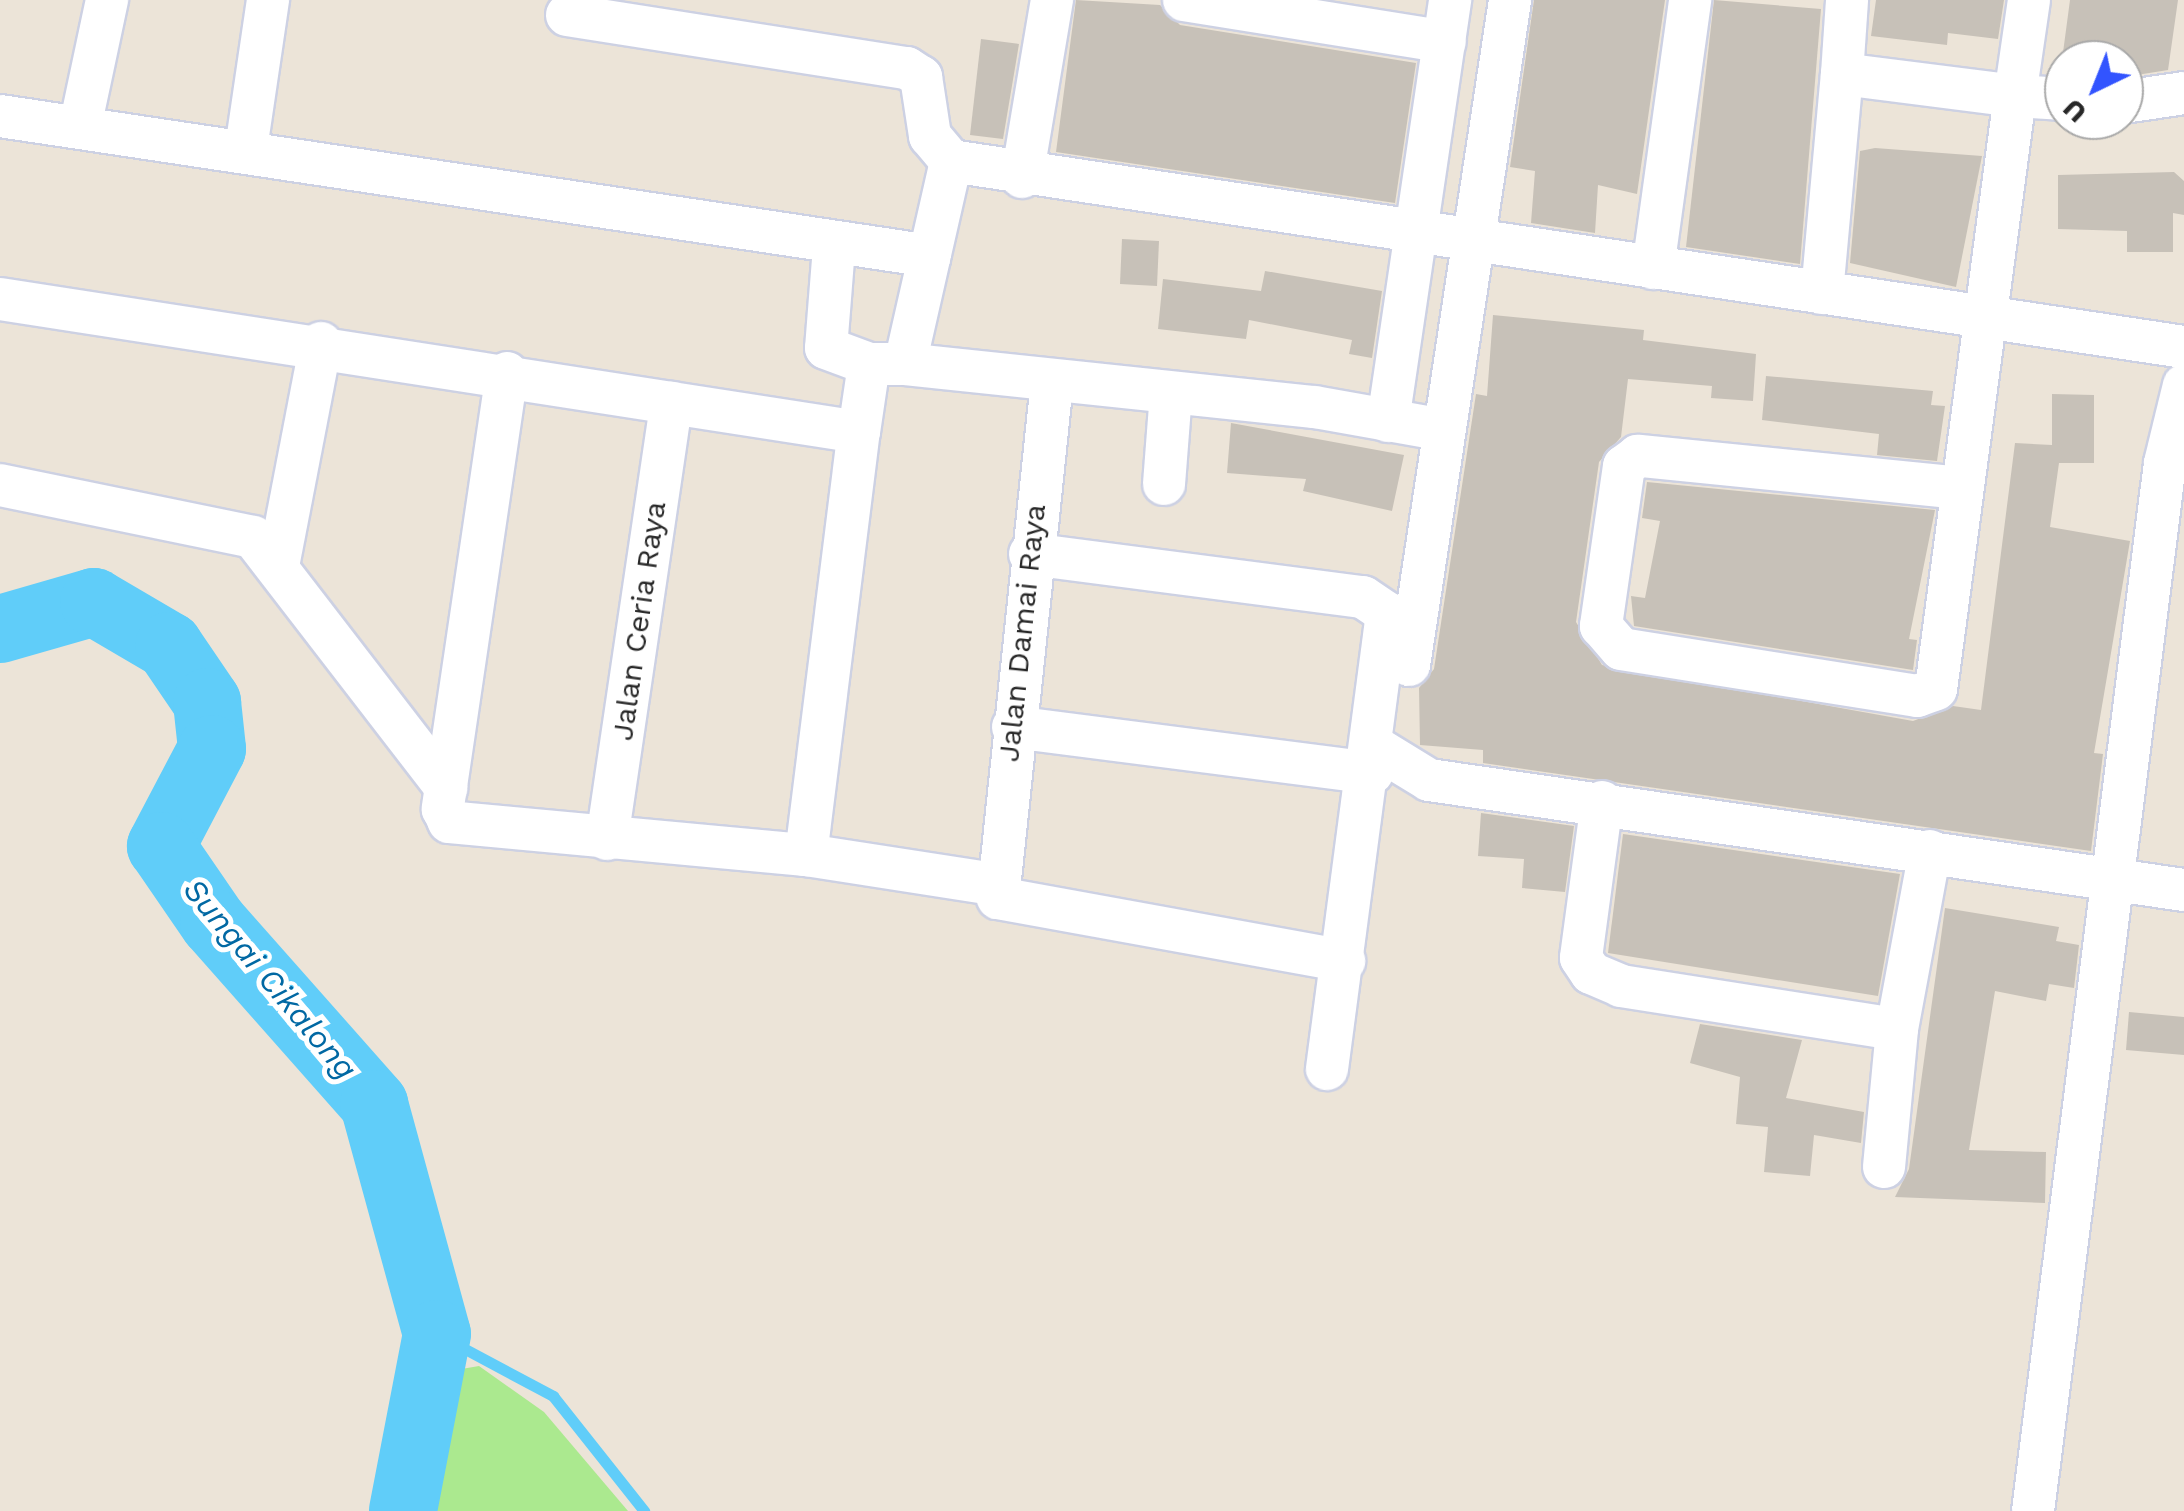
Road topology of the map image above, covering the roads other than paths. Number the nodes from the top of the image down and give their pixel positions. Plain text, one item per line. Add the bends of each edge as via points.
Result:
1 (107, 0) edge
2 (268, 0) edge
3 (1052, 0) edge
4 (1184, 0) edge
5 (1450, 0) edge
6 (1510, 0) edge
7 (1690, 0) edge
8 (1848, 0) edge
9 (2029, 0) edge
10 (567, 15) dead end
11 (1445, 42) junction
12 (1842, 74) junction
13 (2184, 93) edge
14 (2014, 96) junction
15 (2044, 98) edge
16 (2144, 99) edge
17 (0, 116) edge
18 (80, 127) junction
19 (246, 149) junction
20 (951, 161) junction
21 (1022, 177) junction
22 (1419, 230) junction
23 (1471, 240) junction
24 (834, 246) junction
25 (930, 256) junction
26 (1653, 268) junction
27 (1822, 293) junction
28 (0, 299) edge
29 (1980, 318) junction
30 (321, 343) junction
31 (2184, 347) edge
32 (887, 364) junction
33 (506, 373) junction
34 (1052, 382) junction
35 (2184, 385) edge
36 (1171, 393) junction
37 (671, 403) junction
38 (1388, 422) junction
39 (1438, 430) junction
40 (860, 432) junction
41 (0, 484) edge
42 (1164, 484) dead end
43 (1962, 488) junction
44 (1030, 554) junction
45 (279, 562) junction
46 (1383, 674) junction
47 (1013, 727) junction
48 (1385, 761) junction
49 (446, 788) junction
50 (1602, 802) junction
51 (607, 838) junction
52 (1930, 851) junction
53 (806, 855) junction
54 (993, 884) junction
55 (2115, 884) junction
56 (2184, 890) edge
57 (1344, 961) junction
58 (1897, 1029) junction
59 (1327, 1069) dead end
60 (1884, 1167) dead end
61 (2033, 1511) edge

1 - 18 street
2 - 19 street
3 - 21 street
4 - 11 street
5 - 11 street
6 - 23 street
7 - 26 street
8 - 12 street
9 - 14 street
10 - 20 street via 917,72 927,129
11 - 22 street
12 - 14 street
12 - 27 street
13 - 16 street
14 - 15 street
14 - 29 street
17 - 18 street
18 - 19 street
19 - 24 street
20 - 21 street
20 - 25 street
21 - 22 street
22 - 23 street
22 - 38 street
23 - 26 street
23 - 39 street
24 - 25 street
24 - 32 street via 826,348
25 - 32 street
26 - 27 street
27 - 29 street
28 - 30 street
29 - 31 street
29 - 43 street
30 - 33 street
30 - 45 street
32 - 34 street
32 - 40 street
33 - 37 street
33 - 49 street
34 - 36 street
34 - 44 street, Jalan Damai Raya
35 - 55 street via 2165,464
36 - 38 street
36 - 42 street
37 - 40 street
37 - 51 street, Jalan Ceria Raya
38 - 39 street
39 - 46 street via 1408,670
40 - 53 street
41 - 45 street via 238,531
43 - 43 street via 1638,456 1624,466 1600,626 1621,649 1928,694 1939,683
44 - 46 street via 1373,599 1388,619
44 - 47 street, Jalan Damai Raya
45 - 49 street
46 - 48 street
47 - 48 street
47 - 54 street, Jalan Damai Raya
48 - 50 street via 1429,780
48 - 57 street
49 - 51 street via 443,809 462,827
50 - 52 street
50 - 58 street via 1581,958 1591,973 1621,986
51 - 53 street
52 - 55 street
52 - 58 street
53 - 54 street
54 - 57 street via 1004,904 1019,908
55 - 56 street
55 - 61 street
57 - 59 street
58 - 60 street

